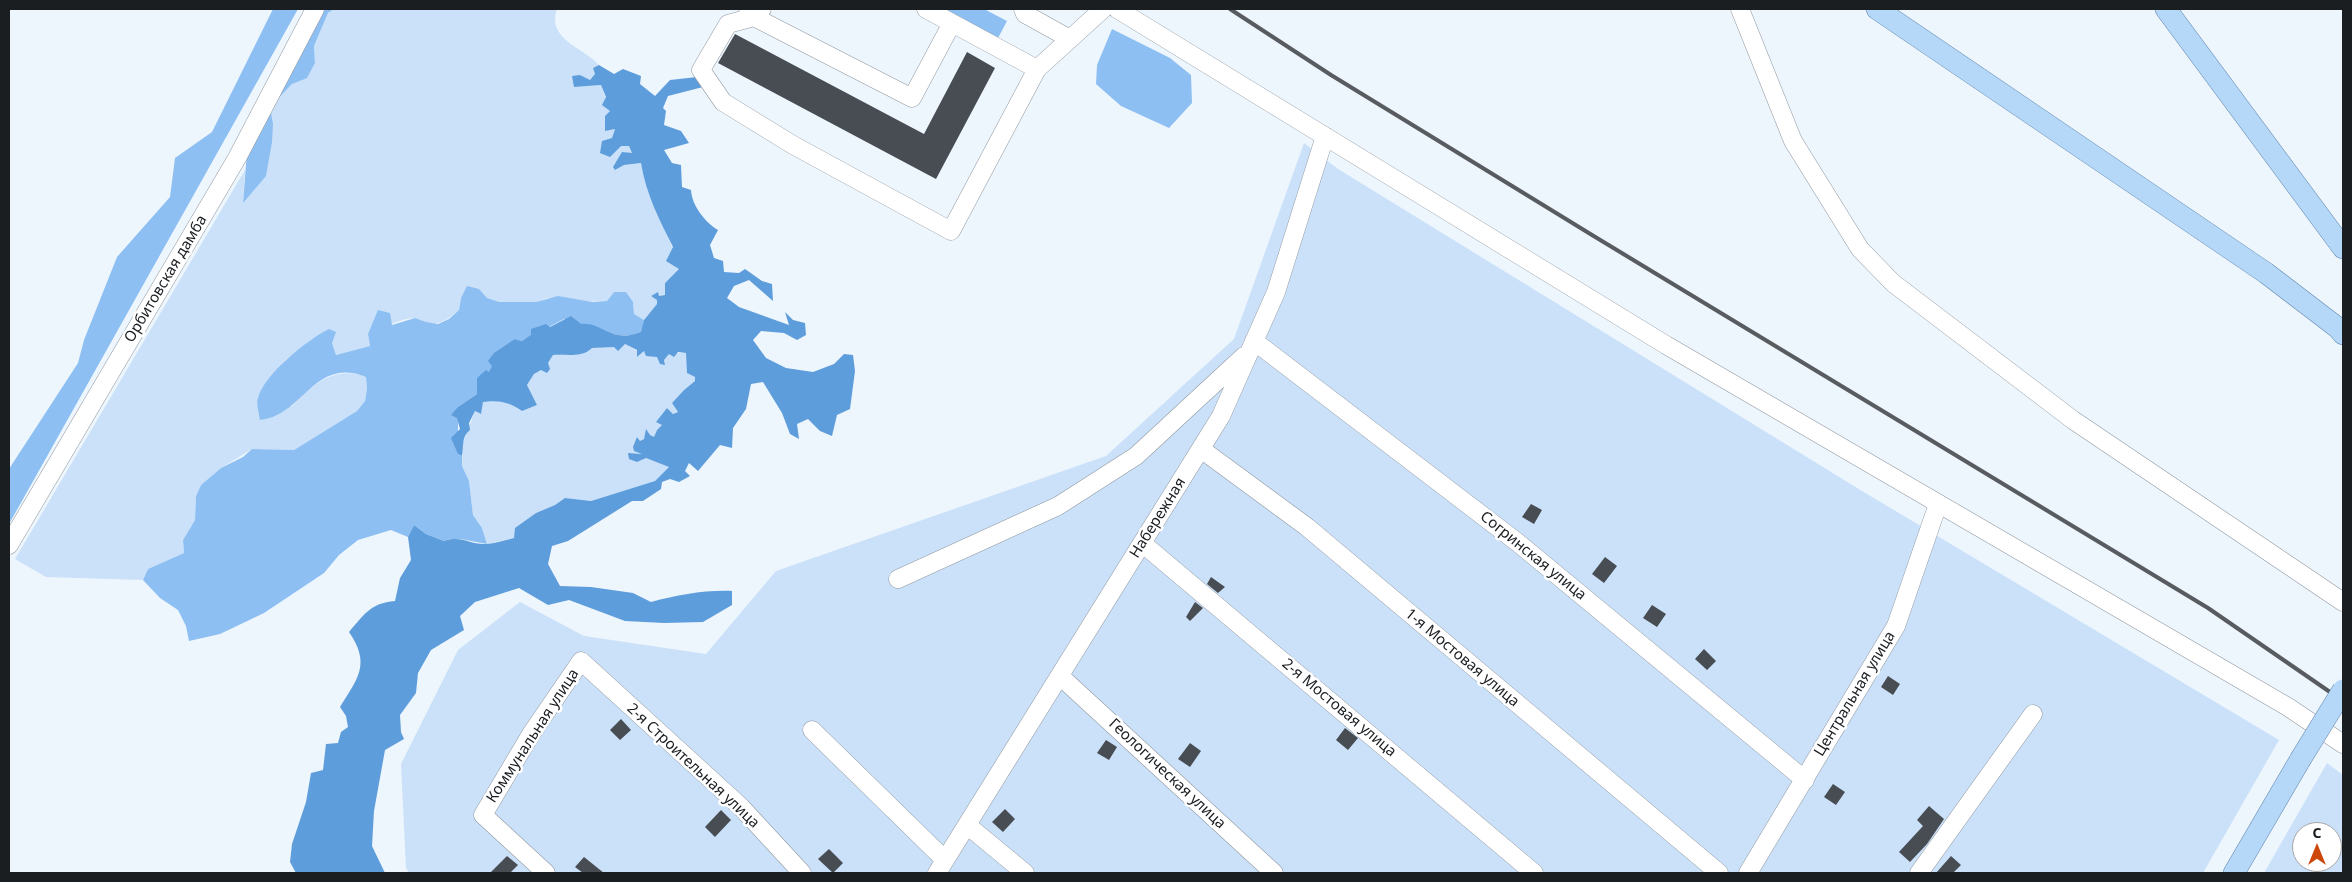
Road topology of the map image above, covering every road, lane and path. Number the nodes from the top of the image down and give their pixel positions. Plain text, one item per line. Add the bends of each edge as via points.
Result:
1 (315, 9) edge
2 (926, 9) edge
3 (1023, 9) edge
4 (1103, 9) edge
5 (1117, 9) edge
6 (1740, 9) edge
7 (1877, 9) edge
8 (2166, 9) edge
9 (2181, 9) edge
10 (754, 11) edge
11 (952, 23) junction
12 (1070, 39) junction
13 (1037, 69) junction
14 (1325, 136) junction
15 (2343, 232) edge
16 (2343, 248) edge
17 (2343, 334) edge
18 (1252, 346) junction
19 (1201, 449) junction
20 (1938, 504) junction
21 (1142, 543) junction
22 (9, 545) edge
23 (898, 579) dead end
24 (2343, 602) edge
25 (581, 661) joint
26 (1060, 676) junction
27 (2343, 690) edge
28 (2034, 714) dead end
29 (812, 730) dead end
30 (2343, 744) edge
31 (1805, 780) junction
32 (966, 825) junction
33 (941, 866) edge
34 (546, 873) edge
35 (802, 873) edge
36 (1025, 873) edge
37 (1274, 873) edge
38 (1534, 873) edge
39 (1718, 873) edge
40 (1748, 873) edge
41 (1919, 873) edge
42 (2234, 873) edge

1 - 22 street, Орбитовская дамба via 237,158
2 - 11 street
3 - 12 street via 1025,14
4 - 12 street
5 - 14 street
6 - 24 street via 1793,141 1860,249 1892,283 2073,420
7 - 17 main road via 2266,273
8 - 16 main road
9 - 15 main road
10 - 11 street via 912,98
10 - 13 street via 728,24 701,70 723,102 793,145 951,231
11 - 13 street
12 - 13 street
14 - 18 street, Набережная via 1276,292
14 - 20 street via 1666,345
18 - 19 street, Набережная via 1221,416
18 - 23 street via 1136,456 1058,506
18 - 31 street, Согринская улица via 1517,542
19 - 21 street, Набережная
19 - 39 street, 1-я Мостовая улица via 1307,527
20 - 30 street via 2288,707
20 - 31 street, Центральная улица via 1896,626
21 - 26 street, Набережная
21 - 38 street, 2-я Мостовая улица
25 - 34 street, Коммунальная улица via 531,734 482,815
25 - 35 street, 2-я Строительная улица via 741,808
26 - 32 street, Набережная
26 - 37 street, Геологическая улица
27 - 42 main road, bridge
28 - 41 street
29 - 33 street
31 - 40 street, Центральная улица
32 - 33 street, Набережная
32 - 36 street

